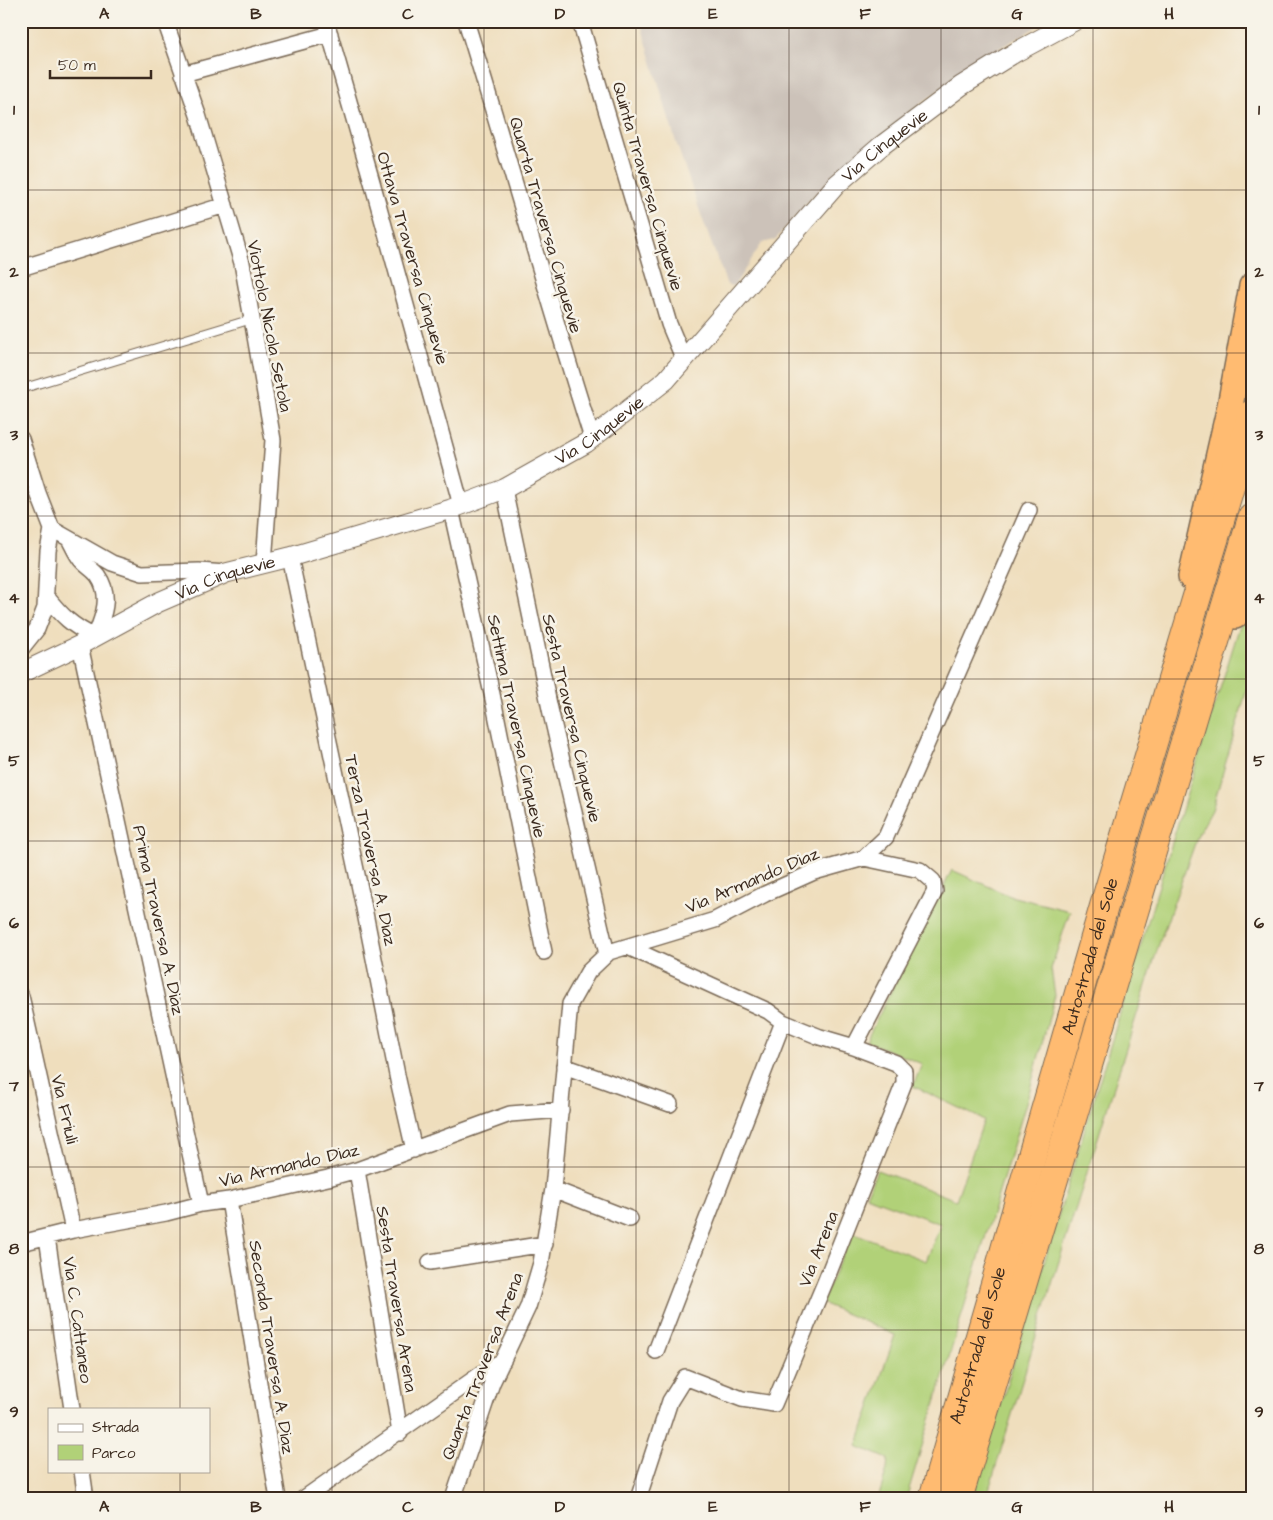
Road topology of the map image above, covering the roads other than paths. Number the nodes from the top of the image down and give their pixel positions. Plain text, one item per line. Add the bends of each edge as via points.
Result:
1 (165, 21) edge
2 (466, 21) edge
3 (580, 21) edge
4 (1074, 21) edge
5 (328, 28) edge
6 (184, 74) junction
7 (225, 205) junction
8 (21, 268) edge
9 (1252, 286) edge
10 (252, 320) junction
11 (684, 360) junction
12 (21, 389) edge
13 (1252, 414) edge
14 (592, 438) junction
15 (21, 439) edge
16 (504, 489) junction
17 (456, 507) junction
18 (1028, 510) dead end
19 (1252, 518) edge
20 (52, 529) junction
21 (69, 539) junction
22 (290, 557) junction
23 (264, 564) junction
24 (1252, 569) edge
25 (226, 573) junction
26 (46, 596) junction
27 (88, 641) junction
28 (21, 649) edge
29 (21, 673) edge
30 (1148, 762) junction
31 (864, 858) junction
32 (1139, 895) junction
33 (628, 947) junction
34 (544, 952) dead end
35 (607, 954) junction
36 (21, 996) edge
37 (783, 1022) junction
38 (854, 1047) junction
39 (564, 1066) junction
40 (670, 1104) dead end
41 (561, 1110) junction
42 (414, 1150) junction
43 (357, 1170) junction
44 (553, 1189) junction
45 (229, 1200) junction
46 (201, 1204) junction
47 (630, 1219) dead end
48 (73, 1230) junction
49 (47, 1237) junction
50 (21, 1242) edge
51 (545, 1244) junction
52 (430, 1262) dead end
53 (656, 1351) dead end
54 (504, 1360) junction
55 (72, 1408) edge
56 (400, 1433) junction
57 (82, 1472) edge
58 (86, 1499) edge
59 (278, 1499) edge
60 (303, 1499) edge
61 (453, 1499) edge
62 (638, 1499) edge
63 (933, 1499) edge
64 (958, 1499) edge

1 - 6 street, Viottolo Nicola Setola
2 - 14 street, Quarta Traversa Cinquevie
3 - 11 street, Quinta Traversa Cinquevie via 669,324
4 - 11 street, Via Cinquevie via 961,86 881,146 836,185
5 - 6 street
5 - 17 street, Ottava Traversa Cinquevie via 372,182
6 - 7 street, Viottolo Nicola Setola
7 - 8 street
7 - 10 street, Viottolo Nicola Setola via 242,263
9 - 30 highway via 1230,406
10 - 12 lane
10 - 23 street, Viottolo Nicola Setola via 272,440
11 - 14 street, Via Cinquevie via 666,380
13 - 30 highway, Autostrada del Sole
14 - 16 street, Via Cinquevie
15 - 20 street
16 - 17 street, Via Cinquevie
16 - 35 street, Sesta Traversa Cinquevie via 550,709
17 - 22 street, Via Cinquevie
17 - 34 street, Settima Traversa Cinquevie
18 - 31 street, Via Armando Diaz via 886,837
19 - 32 highway, Autostrada del Sole
20 - 21 street
20 - 26 street
21 - 25 street via 112,563 142,573
21 - 27 street via 80,560 98,576 104,590 103,617
22 - 23 street, Via Cinquevie
22 - 42 street, Terza Traversa A. Diaz
23 - 25 street, Via Cinquevie
24 - 32 highway
25 - 27 street, Via Cinquevie via 159,602
26 - 27 street
26 - 28 street via 37,629
27 - 29 street, Via Cinquevie
27 - 46 street, Prima Traversa A. Diaz
30 - 63 highway, Autostrada del Sole
31 - 33 street, Via Armando Diaz via 814,872 715,920
31 - 38 street via 920,870 933,881 935,891
32 - 64 highway, Autostrada del Sole
33 - 35 street, Via Armando Diaz
33 - 37 street, Via Arena via 768,1011
35 - 39 street, Via Armando Diaz via 588,972 570,1004
36 - 48 street, Via Friuli
37 - 38 street, Via Arena
37 - 53 street
38 - 62 street, Via Arena via 896,1063 904,1071 904,1083 774,1404 742,1400 685,1377 670,1401
39 - 40 street
39 - 41 street, Via Armando Diaz
41 - 42 street, Via Armando Diaz via 510,1114
41 - 44 street, Via Armando Diaz
42 - 43 street, Via Armando Diaz
43 - 45 street, Via Armando Diaz
43 - 56 street, Sesta Traversa Arena
44 - 47 street
44 - 51 street, Via Armando Diaz
45 - 46 street, Via Armando Diaz
45 - 59 street, Seconda Traversa A. Diaz
46 - 48 street, Via Armando Diaz
48 - 49 street, Via Armando Diaz
49 - 50 street, Via Armando Diaz
49 - 55 street, Via C. Cattaneo
51 - 52 street, Quarta Traversa Arena
51 - 54 street, Quarta Traversa Arena via 528,1307
54 - 56 street, Sesta Traversa Arena
54 - 61 street, Quarta Traversa Arena via 492,1383
56 - 60 street, Sesta Traversa Arena
57 - 58 street

